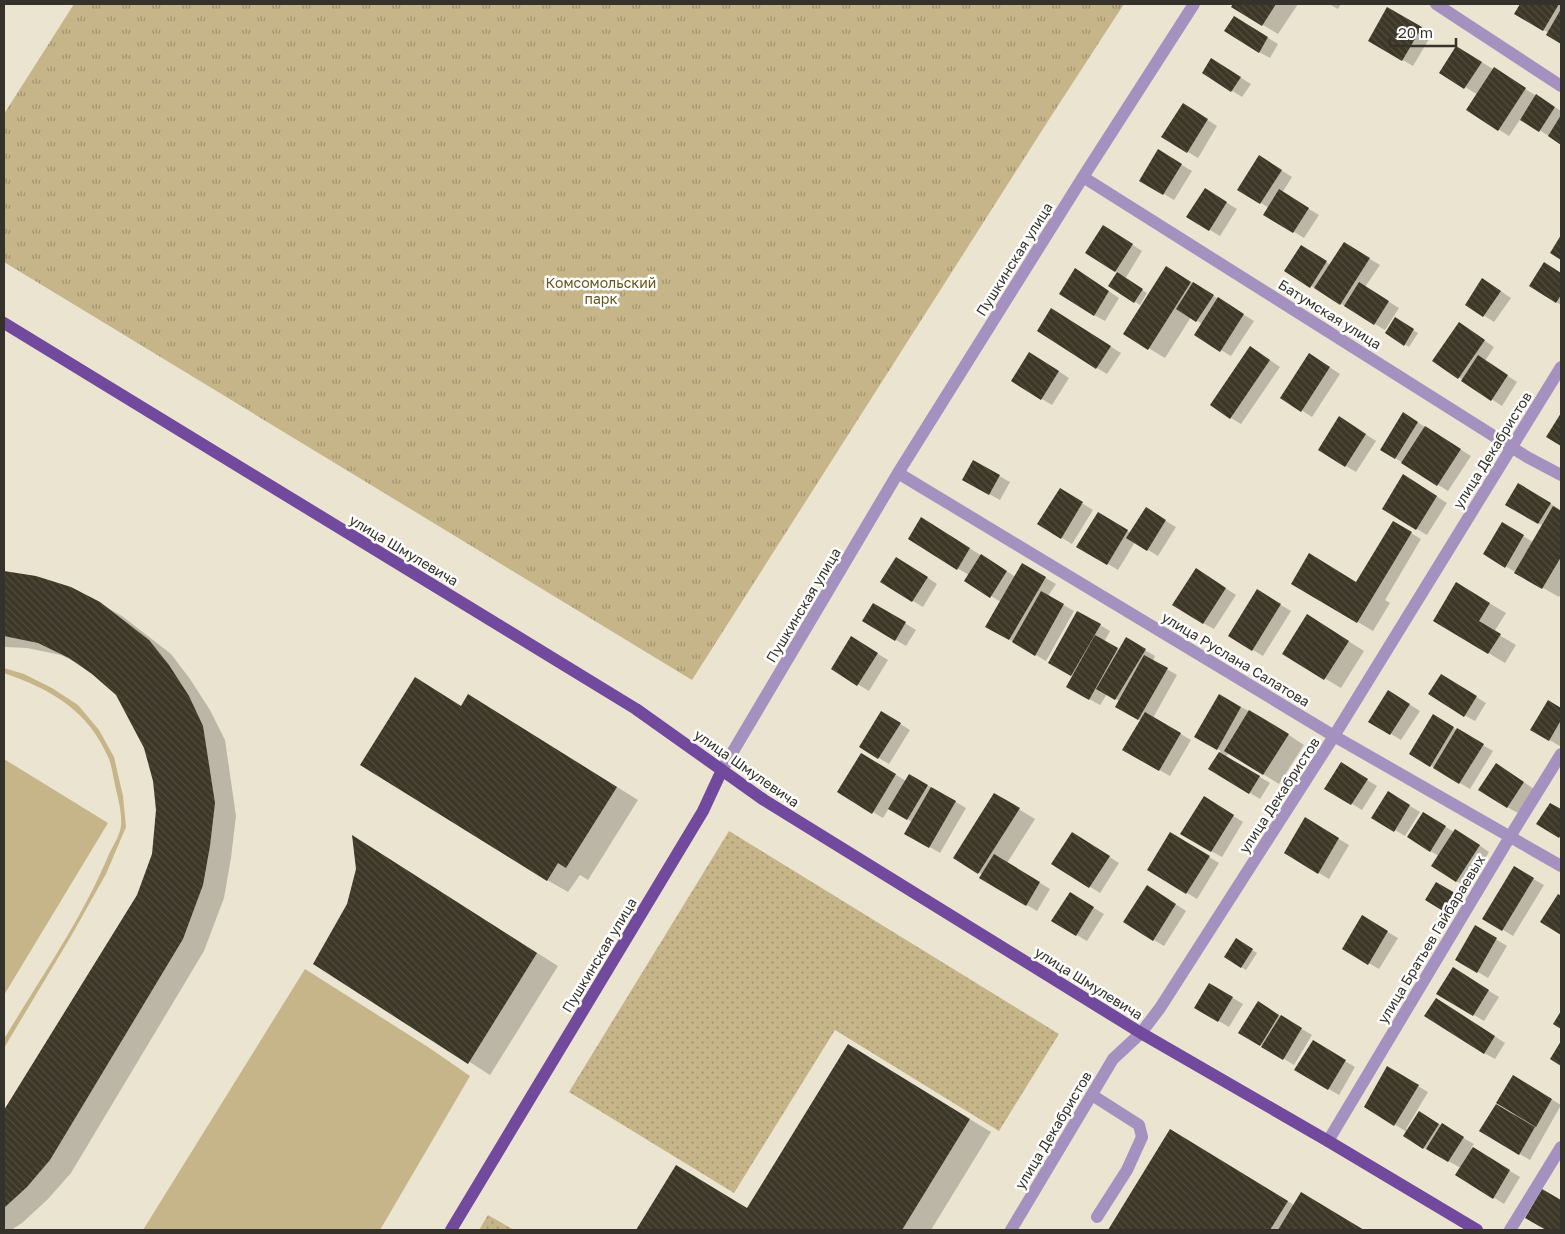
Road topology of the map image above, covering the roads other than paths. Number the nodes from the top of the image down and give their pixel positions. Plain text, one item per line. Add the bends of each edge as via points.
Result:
1 (1194, 4) edge
2 (1436, 4) edge
3 (1561, 86) edge
4 (1083, 177) junction
5 (4, 323) edge
6 (1561, 367) edge
7 (1511, 446) junction
8 (898, 473) junction
9 (1561, 476) edge
10 (1334, 736) junction
11 (1561, 754) edge
12 (722, 770) junction
13 (1510, 836) junction
14 (1561, 866) edge
15 (1141, 1033) junction
16 (1092, 1095) junction
17 (1328, 1141) junction
18 (1561, 1147) edge
19 (1097, 1217) dead end
20 (451, 1230) edge
21 (1011, 1230) edge
22 (1477, 1230) edge
23 (1510, 1230) edge

1 - 4 street, Пушкинская улица
2 - 3 street
4 - 7 street, Батумская улица
4 - 8 street, Пушкинская улица
5 - 12 main road, улица Шмулевича via 636,709
6 - 7 street, улица Декабристов
7 - 9 street, Батумская улица
7 - 10 street, улица Декабристов
8 - 10 street, улица Руслана Салатова
8 - 12 street, Пушкинская улица
10 - 13 street, улица Руслана Салатова
10 - 15 street, улица Декабристов
11 - 13 street, улица Братьев Гайбараевых
12 - 15 main road, улица Шмулевича via 764,800
12 - 20 main road, Пушкинская улица via 704,811
13 - 14 street, улица Руслана Салатова
13 - 17 street, улица Братьев Гайбараевых
15 - 16 street, улица Декабристов via 1114,1059
15 - 17 main road, улица Шмулевича
16 - 19 street via 1139,1125 1142,1137 1127,1170
16 - 21 street, улица Декабристов
17 - 22 main road, улица Шмулевича
18 - 23 street

